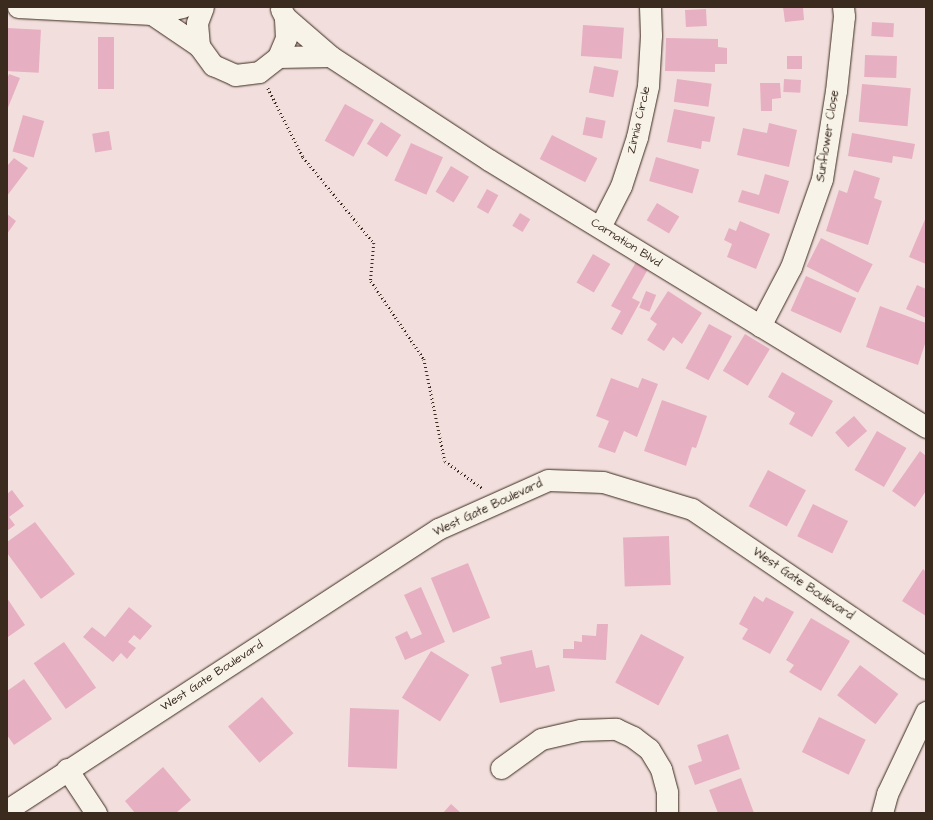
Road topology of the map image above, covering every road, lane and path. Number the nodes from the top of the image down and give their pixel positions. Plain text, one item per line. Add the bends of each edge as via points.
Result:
1 (18, 7) edge
2 (183, 7) edge
3 (204, 7) edge
4 (650, 7) edge
5 (843, 7) edge
6 (282, 12) edge
7 (152, 14) junction
8 (199, 46) junction
9 (330, 56) junction
10 (278, 57) junction
11 (259, 72) junction
12 (600, 227) junction
13 (760, 326) junction
14 (926, 426) edge
15 (499, 501) junction
16 (926, 668) edge
17 (926, 712) edge
18 (501, 768) dead end
19 (67, 769) junction
20 (7, 810) edge
21 (96, 813) edge
22 (667, 813) edge
23 (882, 813) edge

1 - 7 street
2 - 7 street
3 - 8 street via 197,23
4 - 12 street, Zinnia Circle via 652,35 648,86 637,137 621,186
5 - 13 street, Sunflower Close via 836,83 822,179 791,267
6 - 9 street, Carnation Blvd
6 - 10 street via 286,38
7 - 8 street
8 - 11 street via 213,65 235,75
9 - 10 street
9 - 12 street, Carnation Blvd
10 - 11 street
11 - 15 path via 303,157 374,243 371,281 424,359 445,461
12 - 13 street, Carnation Blvd
13 - 14 street, Carnation Blvd
15 - 16 street, West Gate Boulevard via 548,480 603,482 692,509
15 - 19 street, West Gate Boulevard via 438,529
17 - 23 street via 887,794
18 - 22 street via 541,739 580,730 616,729 649,750 661,769 667,792
19 - 20 street, West Gate Boulevard
19 - 21 street

